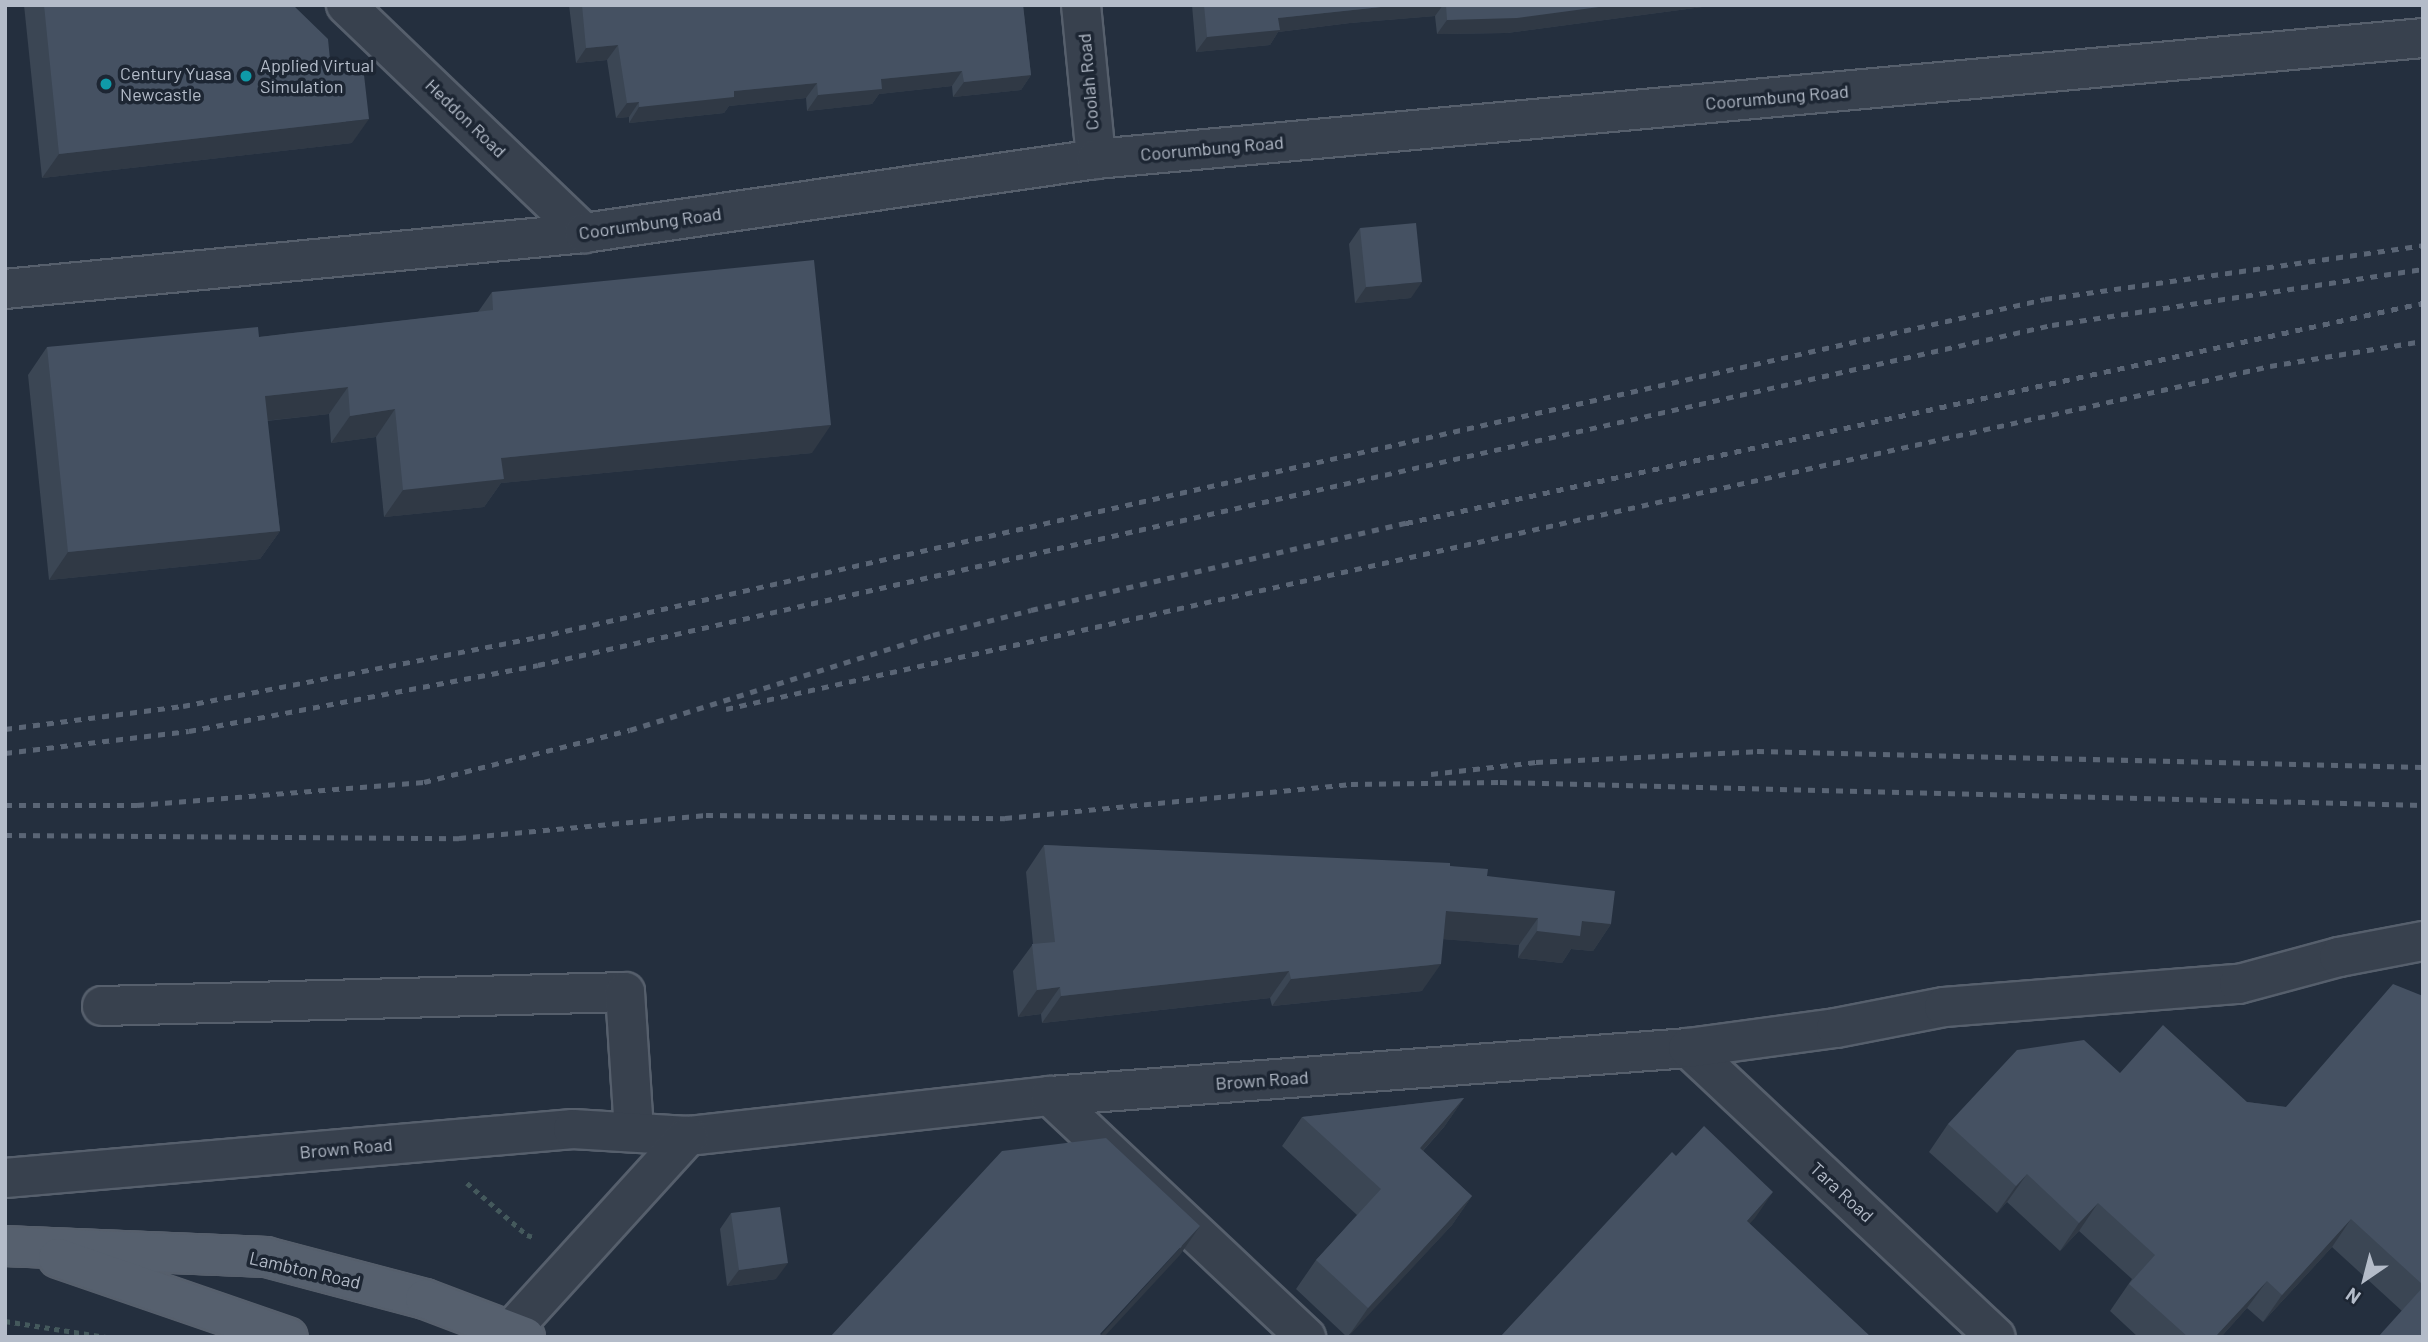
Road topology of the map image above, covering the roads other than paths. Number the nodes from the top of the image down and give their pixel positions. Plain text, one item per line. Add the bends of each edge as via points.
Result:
1 (346, 5) edge
2 (1081, 5) edge
3 (2423, 38) edge
4 (1096, 159) junction
5 (584, 233) junction
6 (5, 289) edge
7 (2423, 941) edge
8 (102, 1006) dead end
9 (1688, 1048) junction
10 (1050, 1096) junction
11 (634, 1132) junction
12 (688, 1136) junction
13 (5, 1178) edge
14 (20, 1247) edge
15 (513, 1335) edge
16 (288, 1337) edge
17 (1306, 1337) edge
18 (1996, 1337) edge

1 - 5 street, Heddon Road
2 - 4 street, Coolah Road
3 - 4 street, Coorumbung Road
4 - 5 street, Coorumbung Road
5 - 6 street, Coorumbung Road
7 - 9 street, Brown Road via 2339,957 2239,984 1944,1007 1836,1028
8 - 11 street via 625,992
9 - 10 street, Brown Road
9 - 18 street, Tara Road
10 - 12 street, Brown Road
10 - 17 street
11 - 12 street, Brown Road
11 - 13 street, Brown Road via 573,1129
12 - 15 street
14 - 15 main road, Lambton Road via 147,1248 266,1257 425,1299
14 - 16 main road, Lambton Road

